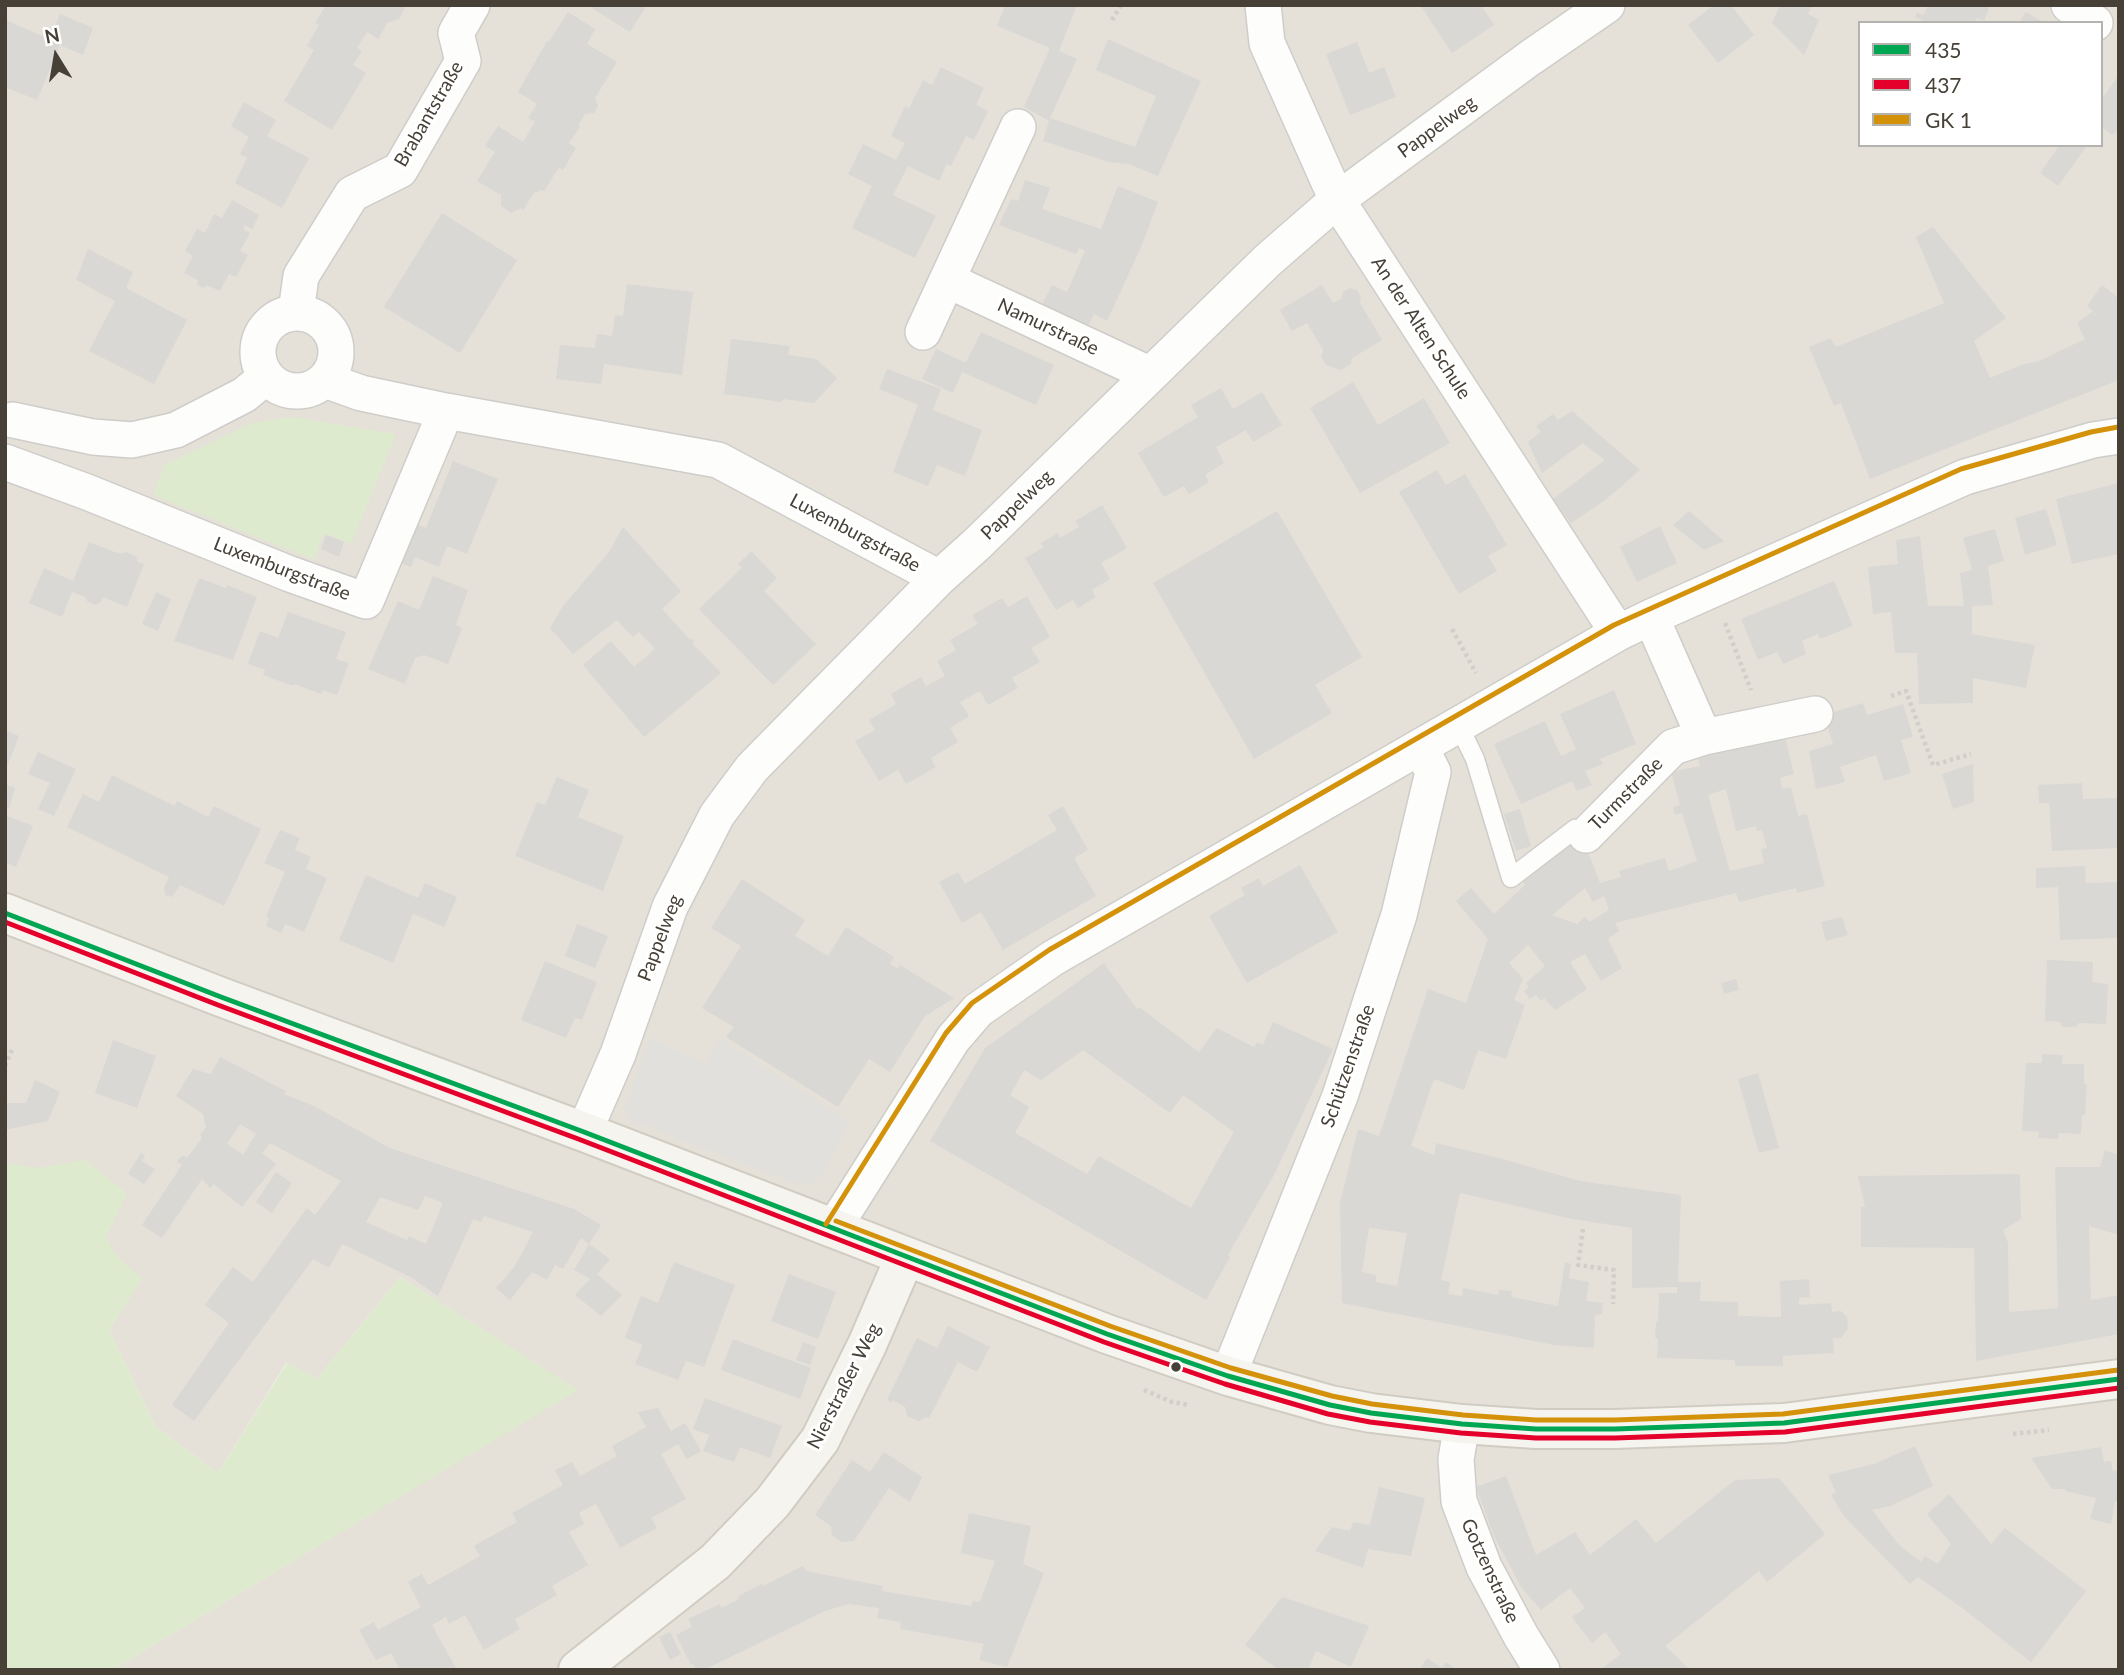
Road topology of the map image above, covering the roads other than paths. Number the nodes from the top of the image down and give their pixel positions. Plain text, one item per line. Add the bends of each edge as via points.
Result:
1 (472, 5) edge
2 (1263, 5) edge
3 (1607, 5) edge
4 (2068, 5) edge
5 (2092, 21) edge
6 (2103, 28) edge
7 (2119, 39) edge
8 (1018, 127) dead end
9 (1337, 200) junction
10 (947, 280) junction
11 (296, 312) junction
12 (923, 332) dead end
13 (1149, 374) junction
14 (267, 377) junction
15 (325, 380) junction
16 (446, 411) junction
17 (8, 425) edge
18 (2119, 436) edge
19 (5, 463) edge
20 (939, 578) junction
21 (1651, 617) junction
22 (1618, 633) junction
23 (1815, 714) dead end
24 (1459, 726) junction
25 (1704, 737) junction
26 (1421, 748) junction
27 (1586, 835) joint
28 (5, 913) edge
29 (584, 1132) junction
30 (833, 1229) junction
31 (905, 1257) junction
32 (1228, 1376) junction
33 (2119, 1379) edge
34 (1462, 1424) junction
35 (578, 1670) edge
36 (1542, 1670) edge

1 - 11 street, Brabantstraße via 456,33 463,61 431,117 400,170 352,194 301,276
2 - 9 street, An der Alten Schule via 1267,43
3 - 9 street, Pappelweg
4 - 5 street
6 - 7 street
8 - 10 street
9 - 13 street, Pappelweg
9 - 22 street, An der Alten Schule
10 - 12 street
10 - 13 street, Namurstraße
11 - 14 street via 269,324 261,336 259,365
11 - 15 street via 319,318 334,336 336,359
13 - 20 street, Pappelweg
14 - 15 street via 295,392 312,389
14 - 17 street via 244,395 176,430 132,440
15 - 16 street, Luxemburgstraße via 361,393
16 - 19 street, Luxemburgstraße via 366,601
16 - 20 street, Luxemburgstraße via 718,460
18 - 21 street via 1965,477
20 - 29 street, Pappelweg via 752,768 717,815 670,907 618,1054
21 - 22 street
21 - 25 street
22 - 24 street
23 - 25 street, Turmstraße
24 - 26 street
24 - 27 lane via 1475,759 1511,878 1575,829
25 - 27 street, Turmstraße via 1673,747
26 - 30 street via 1053,958 978,1010 953,1039
26 - 32 street, Schützenstraße via 1433,772 1399,915 1340,1096
28 - 29 main road
29 - 30 main road
30 - 31 main road
31 - 32 main road
31 - 35 main road, Nierstraßer Weg via 820,1440 772,1503 715,1562
32 - 34 main road via 1330,1405
33 - 34 main road via 1784,1423 1615,1429
34 - 36 street, Gotzenstraße via 1456,1459 1459,1501 1484,1567

